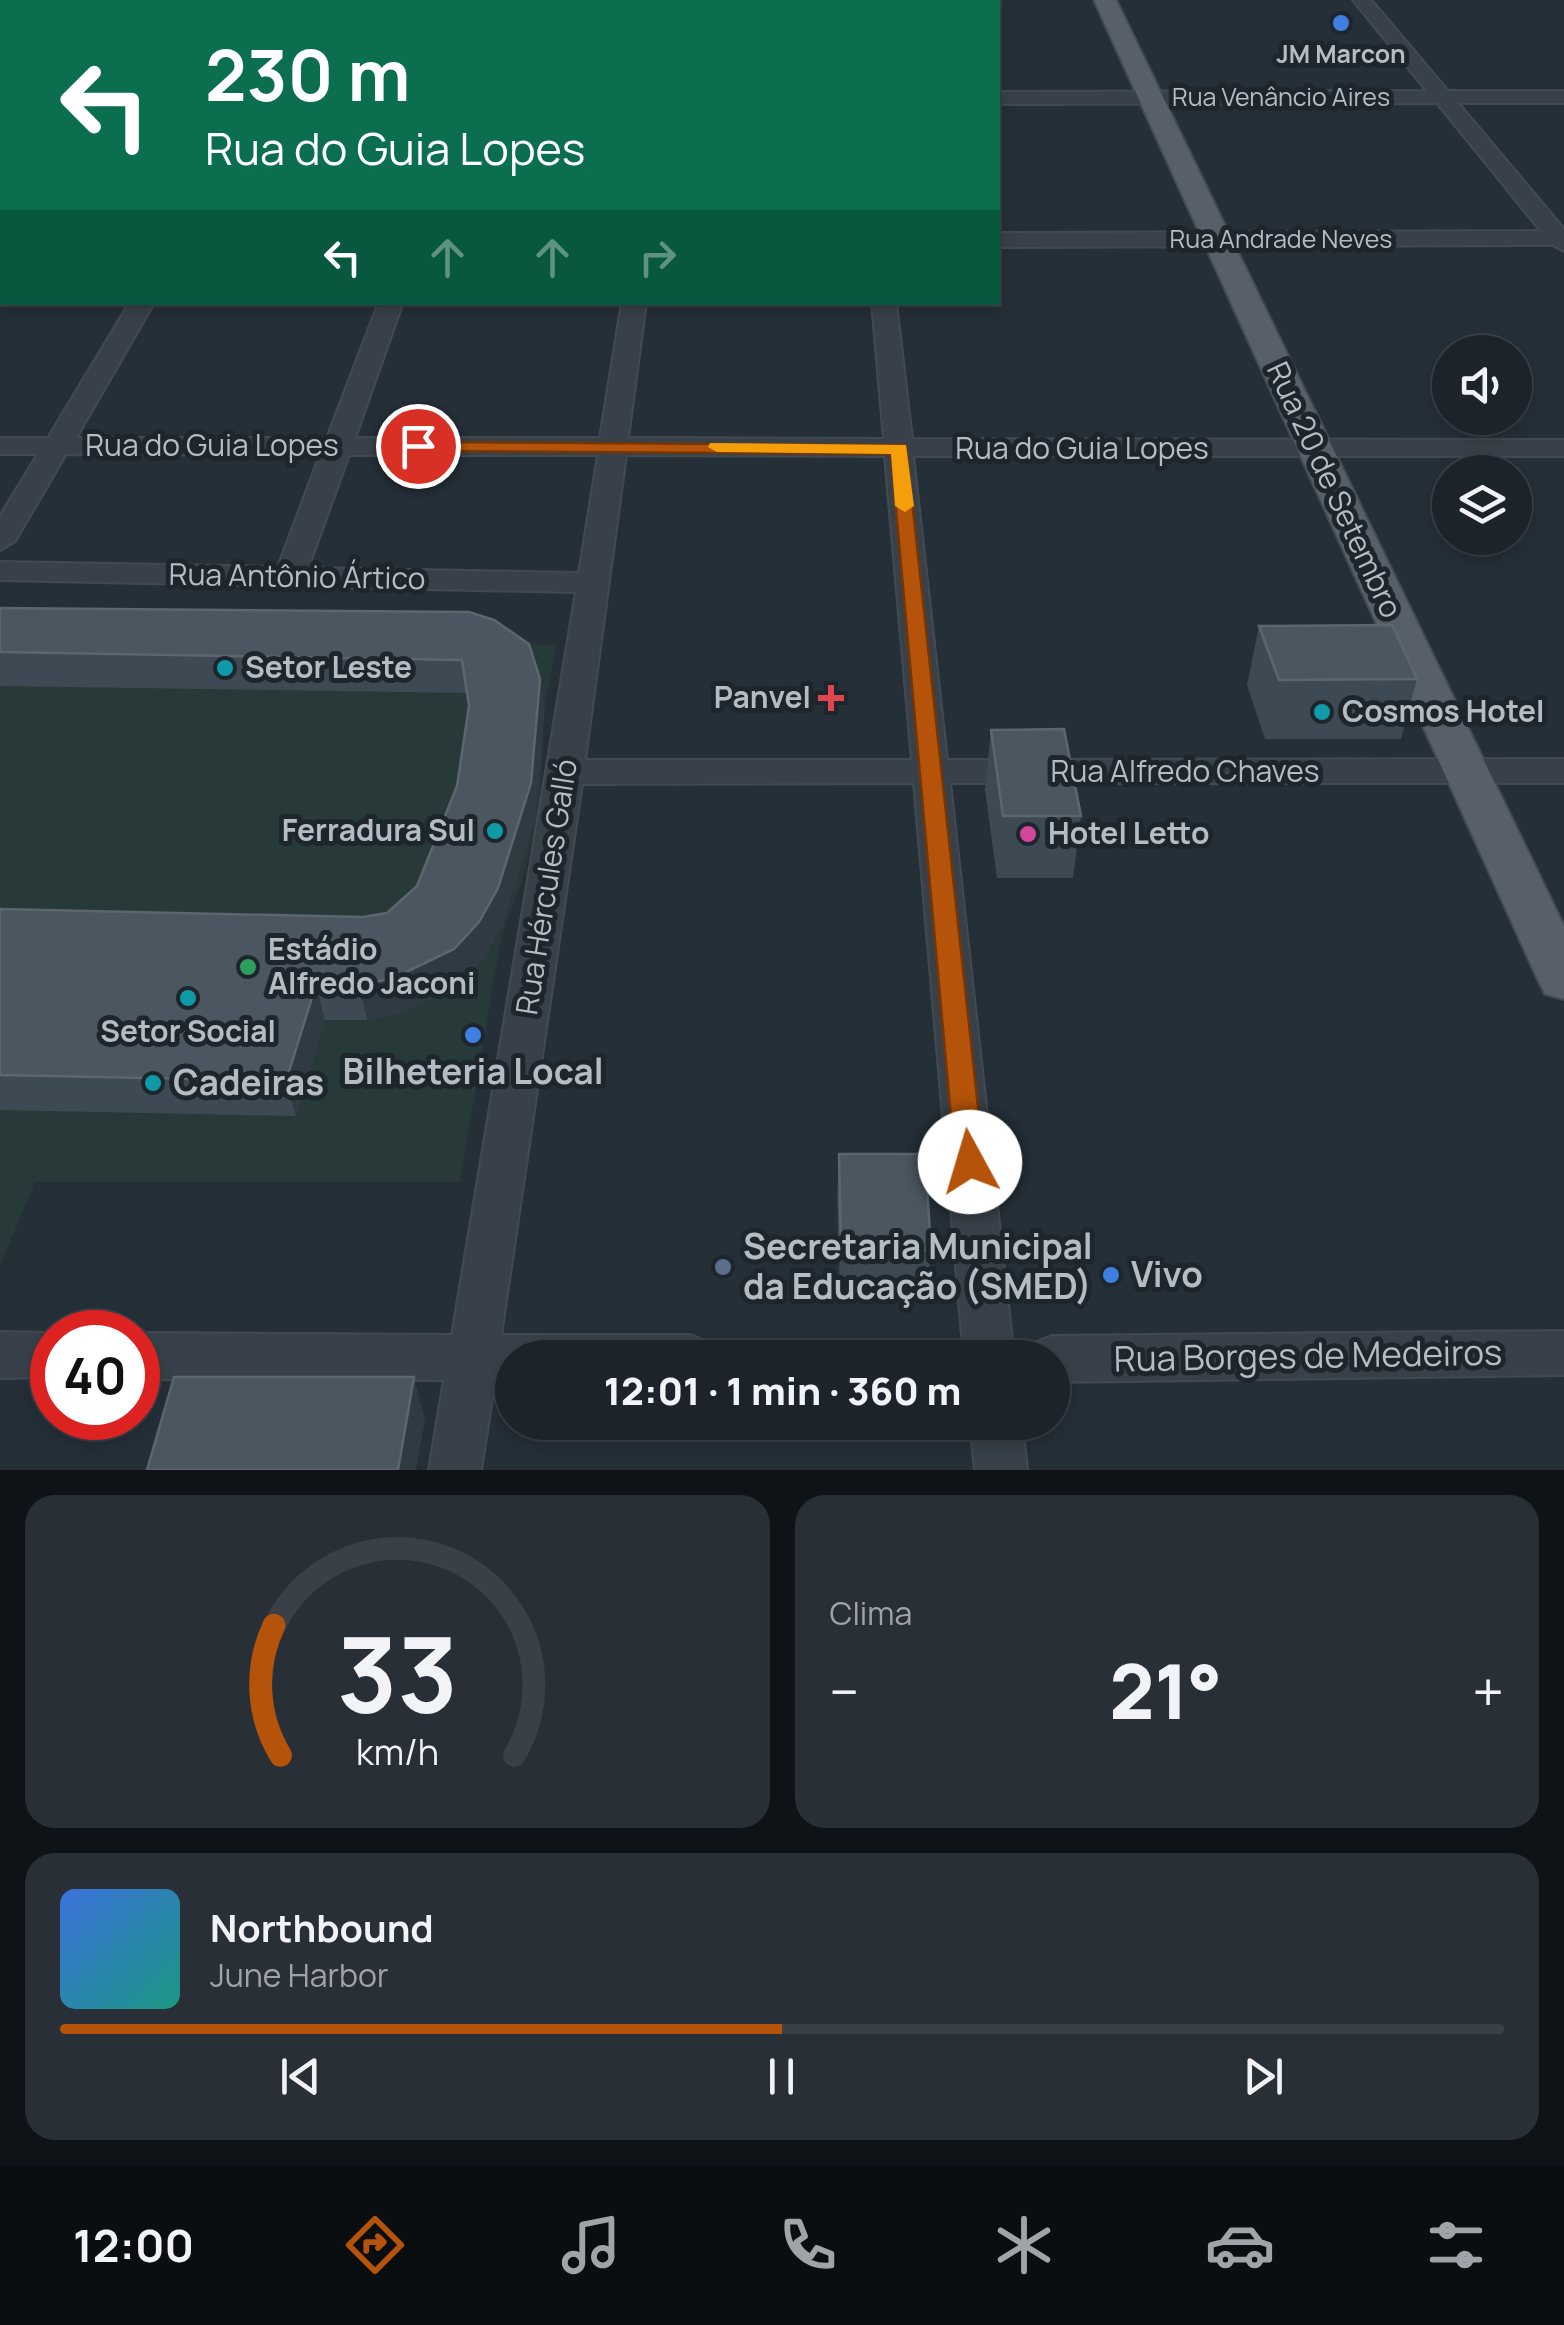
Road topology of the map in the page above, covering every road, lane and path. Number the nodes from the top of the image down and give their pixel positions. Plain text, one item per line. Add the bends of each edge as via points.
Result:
1 (1105, 0) edge
2 (1362, 0) edge
3 (1442, 97) junction
4 (1564, 97) edge
5 (1000, 98) edge
6 (1150, 98) junction
7 (1000, 240) edge
8 (1216, 240) junction
9 (1562, 240) edge
10 (141, 305) edge
11 (390, 305) edge
12 (634, 305) edge
13 (884, 305) edge
14 (0, 446) edge
15 (57, 446) junction
16 (339, 446) junction
17 (613, 446) junction
18 (1564, 448) edge
19 (900, 449) junction
20 (1314, 449) junction
21 (0, 542) edge
22 (0, 571) edge
23 (290, 578) junction
24 (594, 582) junction
25 (1465, 771) junction
26 (1564, 771) edge
27 (566, 772) junction
28 (930, 772) junction
29 (1564, 980) edge
30 (988, 1340) edge
31 (1564, 1354) edge
32 (0, 1355) edge
33 (30, 1355) edge
34 (160, 1356) edge
35 (472, 1356) junction
36 (495, 1356) edge
37 (1070, 1358) edge
38 (998, 1440) edge
39 (455, 1470) edge
40 (1001, 1470) edge

1 - 6 main road, Rua 20 de Setembro
2 - 3 street
3 - 4 street, Rua Venâncio Aires
3 - 6 street, Rua Venâncio Aires
3 - 9 street
5 - 6 street, Rua Venâncio Aires
6 - 8 main road, Rua 20 de Setembro
7 - 8 street, Rua Andrade Neves
8 - 9 street, Rua Andrade Neves
8 - 20 main road, Rua 20 de Setembro
10 - 15 street
11 - 16 street
12 - 17 street, Rua Hércules Galló
13 - 19 street
14 - 15 street, Rua do Guia Lopes
15 - 16 street, Rua do Guia Lopes
15 - 21 street
16 - 17 street, Rua do Guia Lopes
16 - 23 street
17 - 19 street, Rua do Guia Lopes
17 - 24 street, Rua Hércules Galló
18 - 20 street, Rua do Guia Lopes
19 - 20 street, Rua do Guia Lopes
19 - 28 street
20 - 25 main road, Rua 20 de Setembro
22 - 23 street, Rua Antônio Ártico
23 - 24 street, Rua Antônio Ártico
24 - 27 street, Rua Hércules Galló
25 - 26 street, Rua Alfredo Chaves
25 - 28 street, Rua Alfredo Chaves
25 - 29 main road, Rua 20 de Setembro
27 - 28 street, Rua Alfredo Chaves
27 - 35 street, Rua Hércules Galló
28 - 30 street
31 - 37 street, Rua Borges de Medeiros
32 - 33 street
34 - 35 street
35 - 36 street
35 - 39 street, Rua Hércules Galló
38 - 40 street

